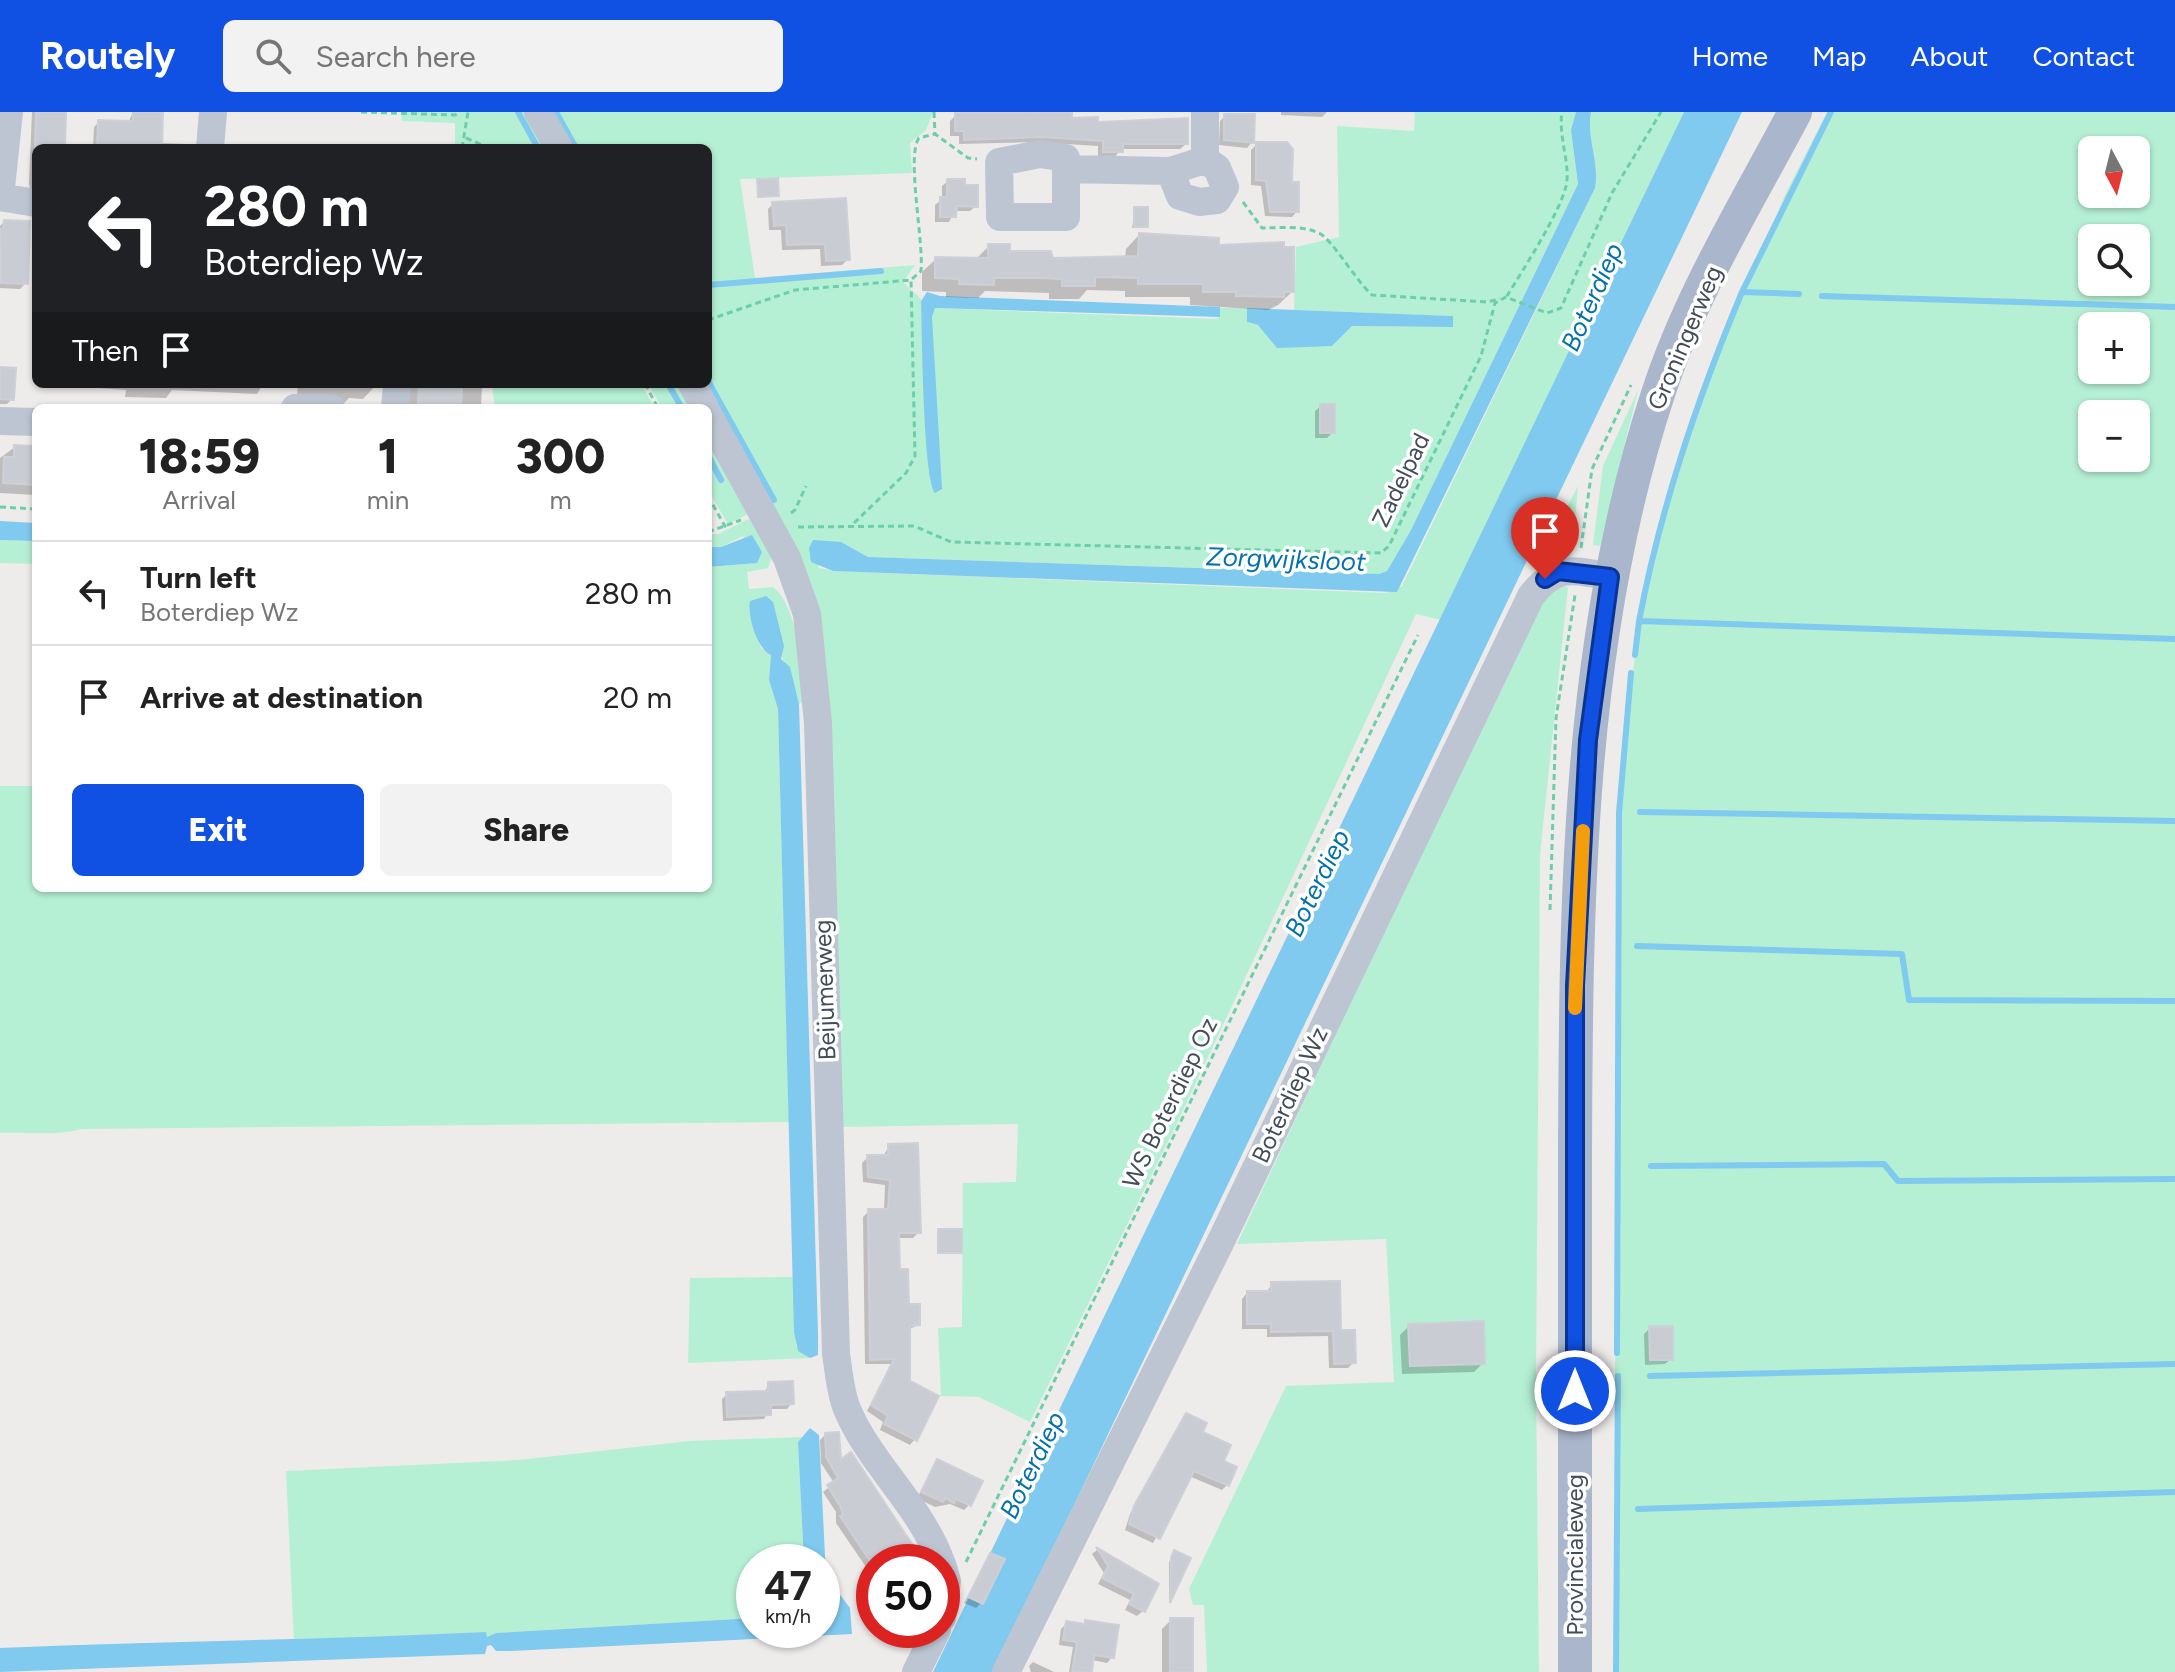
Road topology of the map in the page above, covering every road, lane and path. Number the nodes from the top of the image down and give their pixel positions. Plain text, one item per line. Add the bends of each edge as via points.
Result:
1 (9, 112) edge
2 (213, 112) edge
3 (361, 112) edge
4 (460, 112) edge
5 (468, 112) edge
6 (538, 112) edge
7 (934, 112) edge
8 (1205, 112) edge
9 (1562, 112) edge
10 (1661, 112) edge
11 (1795, 112) edge
12 (935, 134) junction
13 (466, 138) junction
14 (210, 144) edge
15 (464, 144) edge
16 (480, 144) edge
17 (557, 144) edge
18 (1205, 160) junction
19 (999, 162) junction
20 (1066, 169) junction
21 (1170, 171) junction
22 (1225, 187) junction
23 (32, 202) edge
24 (911, 280) junction
25 (1506, 297) junction
26 (712, 319) edge
27 (0, 421) edge
28 (712, 421) edge
29 (32, 422) edge
30 (806, 486) dead end
31 (712, 503) edge
32 (0, 507) edge
33 (32, 509) edge
34 (769, 523) junction
35 (852, 525) junction
36 (726, 528) junction
37 (712, 531) edge
38 (1610, 577) junction
39 (1418, 635) dead end
40 (933, 1544) edge
41 (960, 1570) edge
42 (928, 1648) edge
43 (916, 1672) edge
44 (1006, 1672) edge
45 (1575, 1672) edge

1 - 23 street via 0,197
2 - 14 street
3 - 4 path
5 - 13 path
6 - 17 street
7 - 12 path
8 - 18 street
9 - 25 path via 1559,130 1567,185
10 - 25 path via 1612,193 1561,308 1543,312
11 - 38 main road, Groningerweg via 1702,289 1659,390
12 - 19 path via 968,158
12 - 24 path via 914,144 922,263
13 - 15 path
13 - 16 path
18 - 21 street
18 - 22 street via 1217,168
19 - 20 street via 1040,154 1066,158
19 - 20 street via 1000,217 1066,217
20 - 21 street
21 - 22 street via 1180,196 1199,202 1217,200
22 - 25 path via 1234,189 1262,228 1300,227 1321,233 1372,295 1487,302
24 - 26 path via 795,290
24 - 35 path via 915,456 906,473
25 - 35 path, Zadelpad via 1491,311 1481,356 1381,553 951,542 914,526
27 - 29 street
28 - 34 street, Beijumerweg
30 - 34 path via 795,510
31 - 36 path
32 - 33 path
34 - 35 path, Zadelpad
34 - 36 path
34 - 40 street, Beijumerweg via 798,581 815,673 836,1354 847,1408
36 - 37 path
38 - 44 street, Boterdiep Wz via 1558,571 1531,596 1221,1241
38 - 45 main road, Provincialeweg via 1588,740 1575,986
39 - 41 path, WS Boterdiep Oz
42 - 43 street

